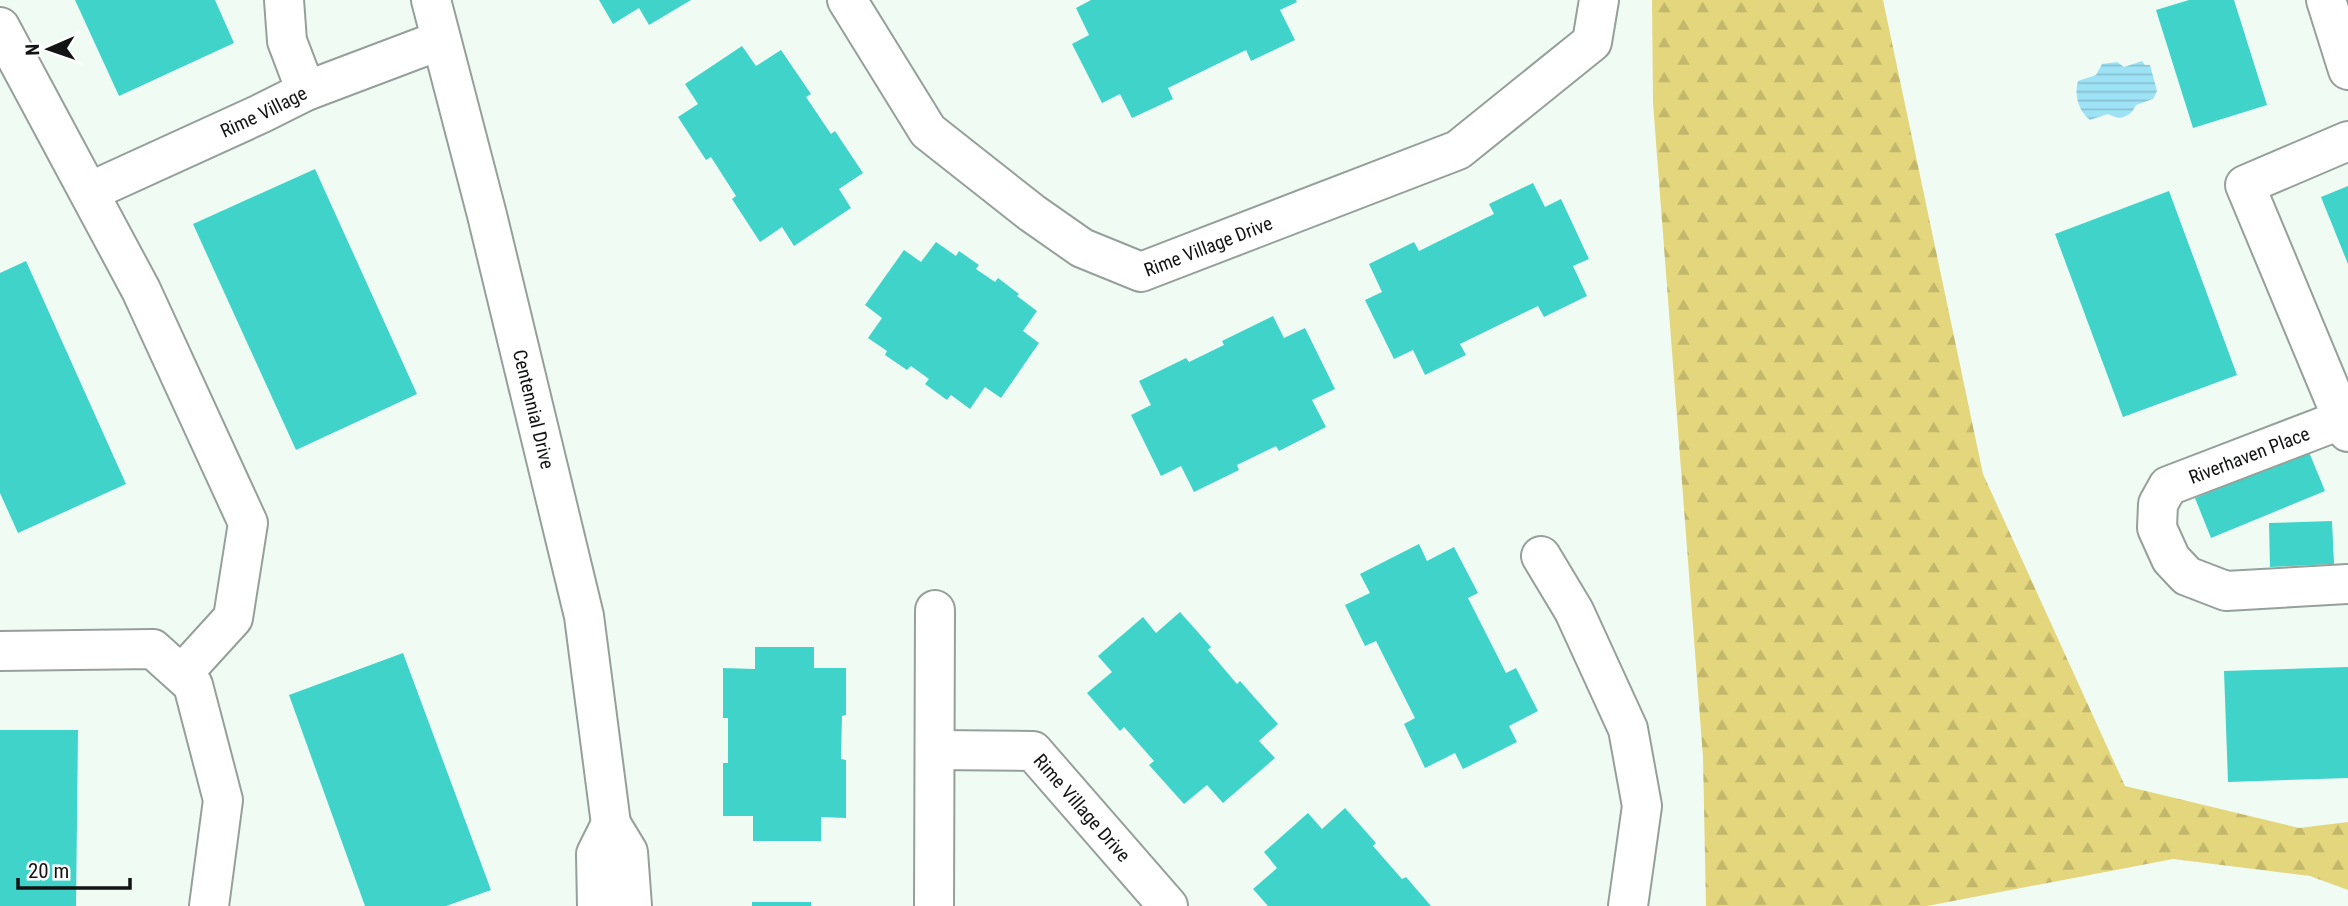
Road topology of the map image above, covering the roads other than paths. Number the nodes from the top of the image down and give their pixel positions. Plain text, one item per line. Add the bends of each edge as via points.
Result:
1 (284, 0) edge
2 (431, 0) edge
3 (847, 0) edge
4 (1599, 0) edge
5 (2326, 0) edge
6 (0, 27) edge
7 (441, 40) junction
8 (2345, 49) edge
9 (306, 91) junction
10 (2348, 141) edge
11 (89, 192) junction
12 (2346, 426) edge
13 (1541, 556) dead end
14 (2348, 584) edge
15 (935, 610) dead end
16 (0, 650) edge
17 (182, 674) junction
18 (935, 750) junction
19 (611, 824) junction
20 (209, 906) edge
21 (597, 906) edge
22 (632, 906) edge
23 (934, 906) edge
24 (1168, 906) edge
25 (1628, 906) edge

1 - 9 street via 287,41
2 - 7 street, Centennial Drive
3 - 4 street, Rime Village Drive via 928,131 1082,248 1141,272 1458,150 1592,42
5 - 8 street
6 - 11 street
7 - 9 street, Rime Village
7 - 19 street, Centennial Drive via 584,616
9 - 11 street, Rime Village
10 - 12 street, Riverhaven Place via 2245,185
11 - 17 street via 141,290 248,523 233,618
12 - 14 street, Riverhaven Place via 2168,486 2158,504 2157,528 2171,559 2188,576 2226,591
13 - 25 street via 1574,611 1628,729 1642,806
15 - 18 street
16 - 17 street via 153,649
17 - 20 street via 193,685 223,800
18 - 23 street
18 - 24 street, Rime Village Drive via 1034,751
19 - 21 street via 596,854
19 - 22 street, Centennial Drive via 628,852

